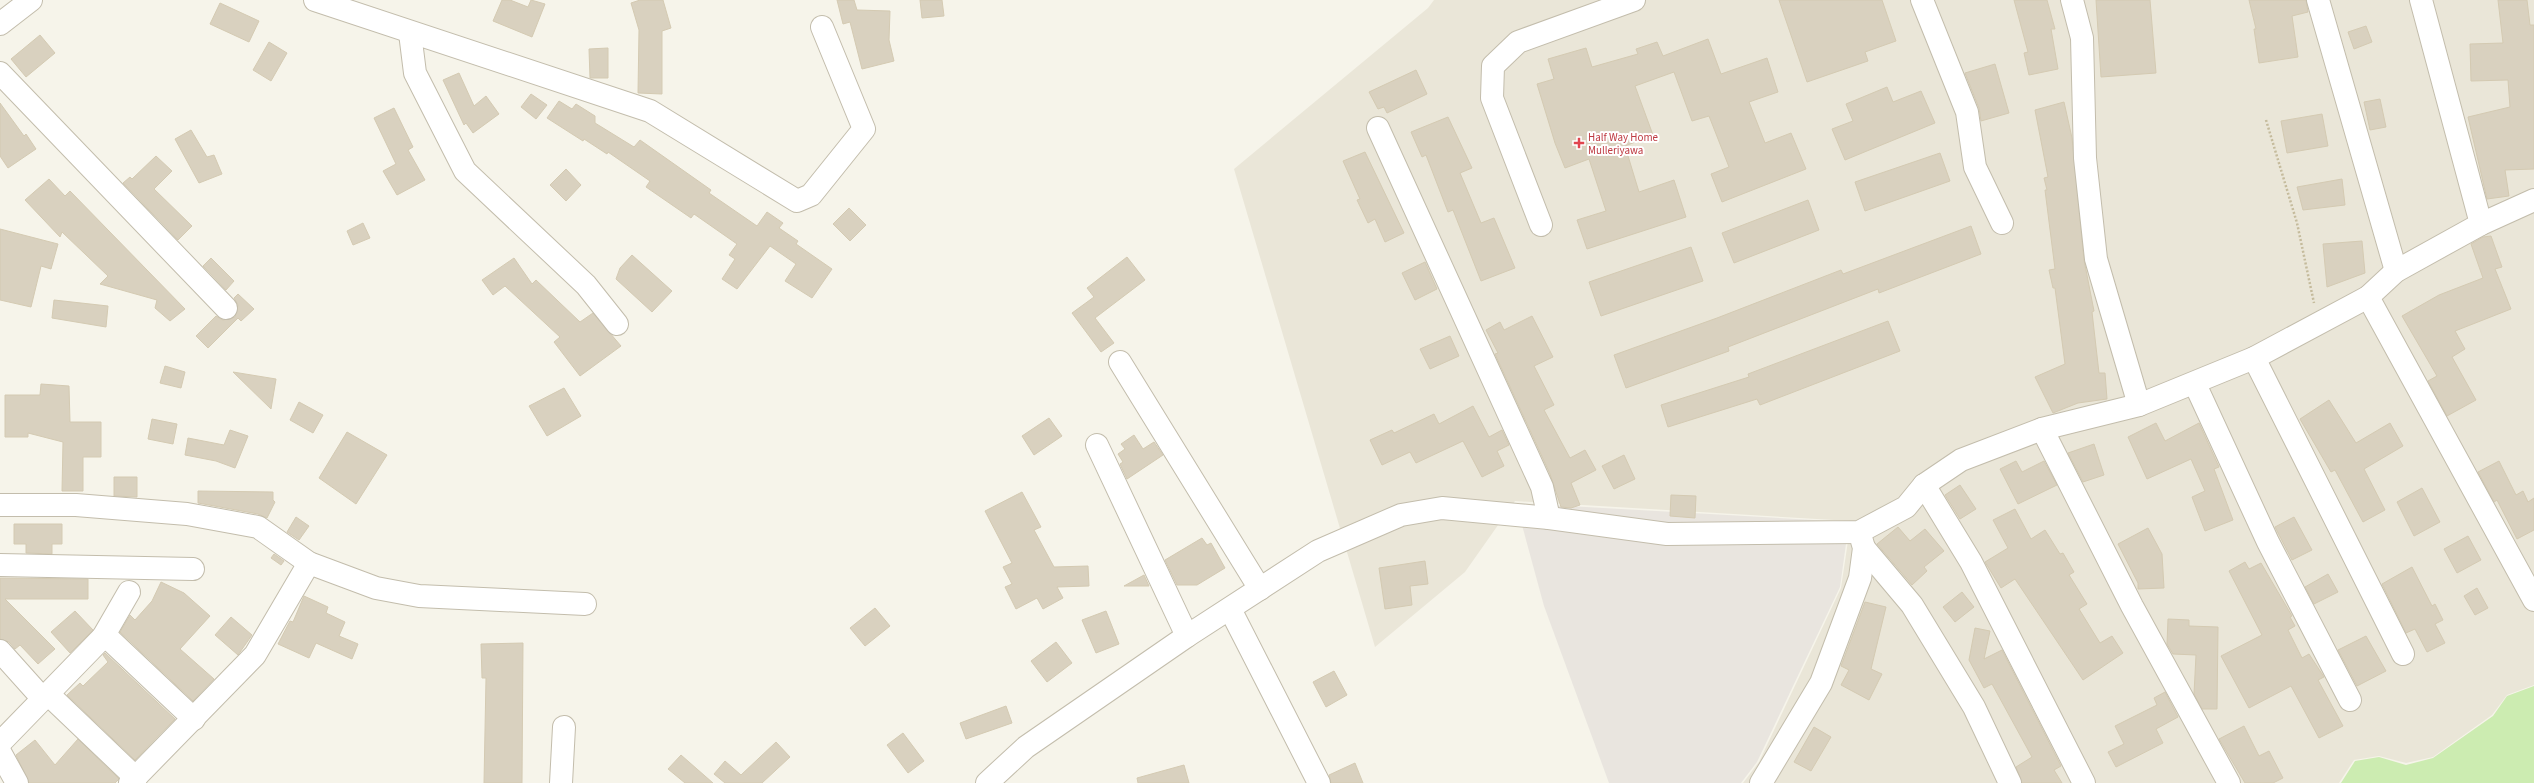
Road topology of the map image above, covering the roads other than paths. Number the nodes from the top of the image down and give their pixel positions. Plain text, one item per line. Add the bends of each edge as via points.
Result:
1 (31, 0) edge
2 (315, 0) edge
3 (1634, 0) edge
4 (1922, 0) edge
5 (2072, 0) edge
6 (2318, 0) edge
7 (2421, 0) edge
8 (0, 24) edge
9 (822, 27) dead end
10 (410, 33) junction
11 (0, 73) edge
12 (1378, 128) dead end
13 (2534, 200) edge
14 (2002, 223) dead end
15 (2481, 224) junction
16 (1542, 225) dead end
17 (2396, 271) junction
18 (2368, 297) junction
19 (226, 308) dead end
20 (617, 324) dead end
21 (2254, 358) junction
22 (1120, 362) dead end
23 (2195, 384) junction
24 (2139, 405) junction
25 (2042, 429) junction
26 (1098, 445) dead end
27 (1924, 485) junction
28 (0, 505) edge
29 (1549, 518) junction
30 (1862, 540) junction
31 (309, 563) junction
32 (0, 565) edge
33 (193, 569) dead end
34 (1260, 589) junction
35 (129, 592) dead end
36 (2534, 600) edge
37 (585, 604) dead end
38 (1230, 609) junction
39 (1187, 636) junction
40 (103, 637) junction
41 (0, 651) edge
42 (2402, 654) dead end
43 (46, 697) junction
44 (2350, 700) dead end
45 (194, 719) junction
46 (564, 727) dead end
47 (0, 743) edge
48 (0, 752) edge
49 (133, 780) edge
50 (17, 783) edge
51 (561, 783) edge
52 (987, 783) edge
53 (1319, 783) edge
54 (1761, 783) edge
55 (2010, 783) edge
56 (2084, 783) edge
57 (2229, 783) edge

1 - 8 street
2 - 10 street
3 - 16 street via 1518,42 1493,66 1492,98
4 - 14 street via 1967,112 1975,167
5 - 24 street via 2082,38 2085,158 2096,259
6 - 17 street
7 - 15 street
9 - 10 street via 864,129 811,195 797,201 650,111
10 - 20 street via 415,73 465,171 586,285
11 - 19 street
12 - 29 street via 1542,487
13 - 15 street
15 - 17 street
17 - 18 street
18 - 21 street
18 - 36 street
21 - 23 street
21 - 42 street
22 - 34 street
23 - 24 street
23 - 44 street via 2268,542
24 - 25 street
25 - 27 street via 1961,460
25 - 57 street via 2132,606
26 - 39 street
27 - 30 street via 1906,507
27 - 56 street via 1971,562
28 - 31 street via 76,505 180,513 258,527
29 - 30 street via 1667,534
29 - 34 street via 1442,508 1401,515 1318,551
30 - 54 street via 1860,578 1821,683
30 - 55 street via 1912,605 1974,707
31 - 37 street via 376,588 419,596
31 - 45 street via 255,655
32 - 33 street
34 - 38 street
35 - 40 street
38 - 39 street
38 - 53 street
39 - 52 street via 1026,747
40 - 43 street
40 - 45 street via 108,638
41 - 43 street
43 - 47 street
43 - 49 street
45 - 49 street
46 - 51 street
48 - 50 street

